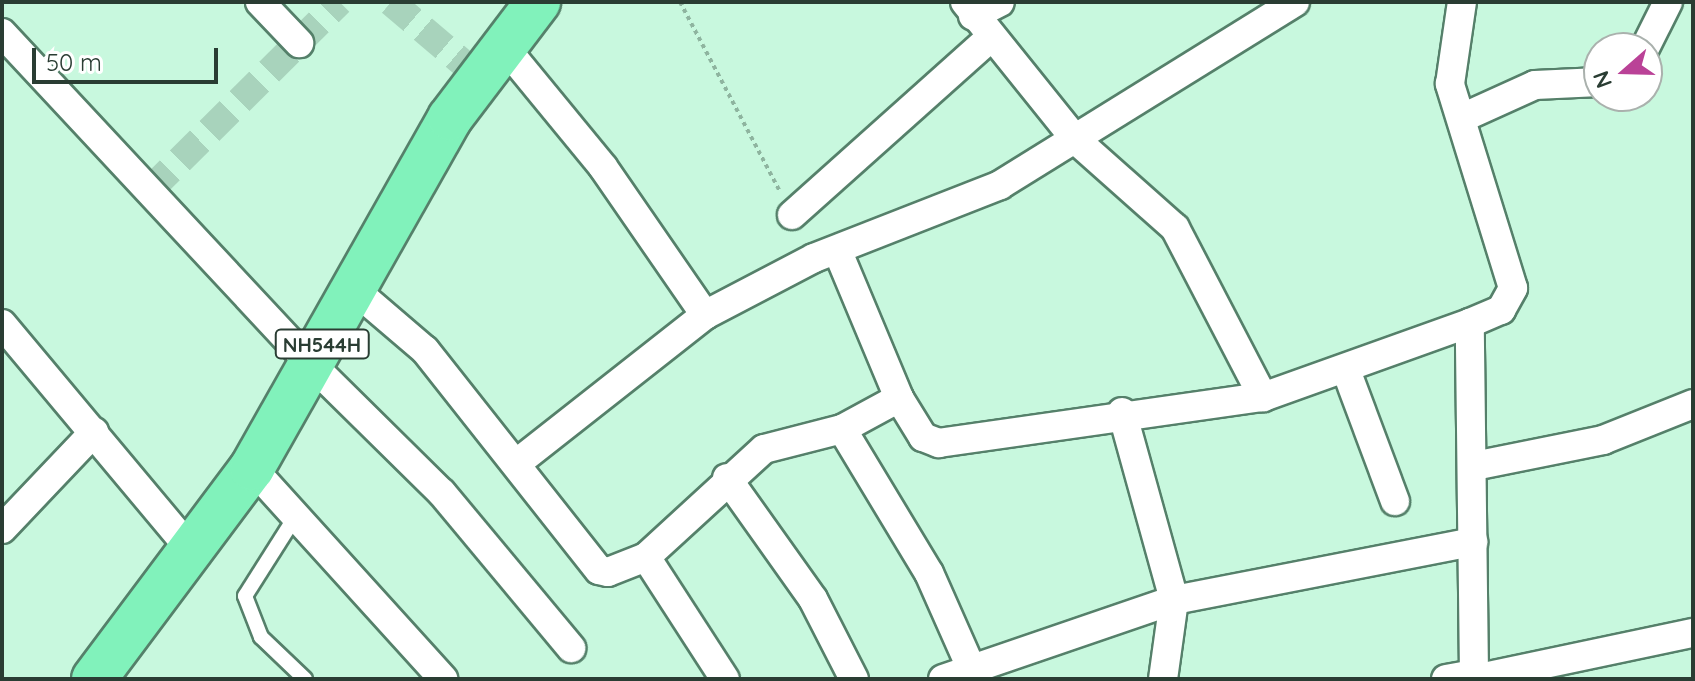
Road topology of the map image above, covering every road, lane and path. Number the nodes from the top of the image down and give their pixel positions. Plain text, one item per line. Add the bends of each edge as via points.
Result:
1 (260, 2) edge
2 (538, 2) edge
3 (680, 2) edge
4 (1000, 2) edge
5 (1462, 2) edge
6 (1668, 2) edge
7 (1289, 3) edge
8 (976, 18) edge
9 (1653, 32) edge
10 (2, 33) edge
11 (299, 43) dead end
12 (502, 44) junction
13 (1583, 83) edge
14 (1462, 118) junction
15 (1076, 140) junction
16 (792, 215) joint
17 (838, 252) junction
18 (357, 292) junction
19 (705, 315) junction
20 (1470, 323) junction
21 (2, 324) edge
22 (310, 363) junction
23 (1346, 370) junction
24 (1263, 397) junction
25 (899, 398) junction
26 (1693, 404) edge
27 (1122, 412) junction
28 (842, 429) junction
29 (94, 432) junction
30 (517, 463) junction
31 (1474, 466) junction
32 (252, 468) junction
33 (727, 478) junction
34 (1395, 501) dead end
35 (297, 513) junction
36 (2, 529) edge
37 (1473, 542) junction
38 (191, 550) junction
39 (646, 557) junction
40 (1174, 600) junction
41 (1693, 633) edge
42 (571, 648) dead end
43 (972, 670) junction
44 (1474, 676) edge
45 (94, 679) edge
46 (305, 679) edge
47 (443, 679) edge
48 (725, 679) edge
49 (854, 679) edge
50 (943, 679) edge
51 (1163, 679) edge
52 (1446, 679) edge

1 - 11 street
2 - 12 highway, NH544H
3 - 16 path
4 - 8 street
5 - 14 street via 1450,60
6 - 9 street
7 - 15 street
8 - 15 street
8 - 16 street
10 - 22 street
12 - 18 highway, NH544H via 450,118
12 - 19 street via 603,167
13 - 14 street via 1535,85
14 - 20 street via 1513,288 1501,310
15 - 17 street via 1000,185
15 - 24 street via 1175,228
17 - 19 street
17 - 25 street
18 - 22 highway, NH544H
18 - 30 street via 425,350
19 - 30 street
20 - 23 street
20 - 31 street
21 - 29 street
22 - 32 highway, NH544H
22 - 42 street via 442,493
23 - 24 street
23 - 34 street
24 - 27 street
25 - 27 street via 923,437 957,444
25 - 28 street
26 - 31 street via 1603,440
27 - 40 street
28 - 33 street via 764,449
28 - 43 street via 929,573
29 - 36 street
29 - 38 street
30 - 39 street via 599,570 617,572
31 - 37 street
32 - 35 street
32 - 38 highway, NH544H
33 - 39 street
33 - 49 street via 813,599
35 - 46 lane via 245,596 261,637
35 - 47 street
37 - 40 street
37 - 44 street
38 - 45 highway, NH544H
39 - 48 street
40 - 43 street
40 - 51 street
41 - 44 street
43 - 50 street
44 - 52 street

